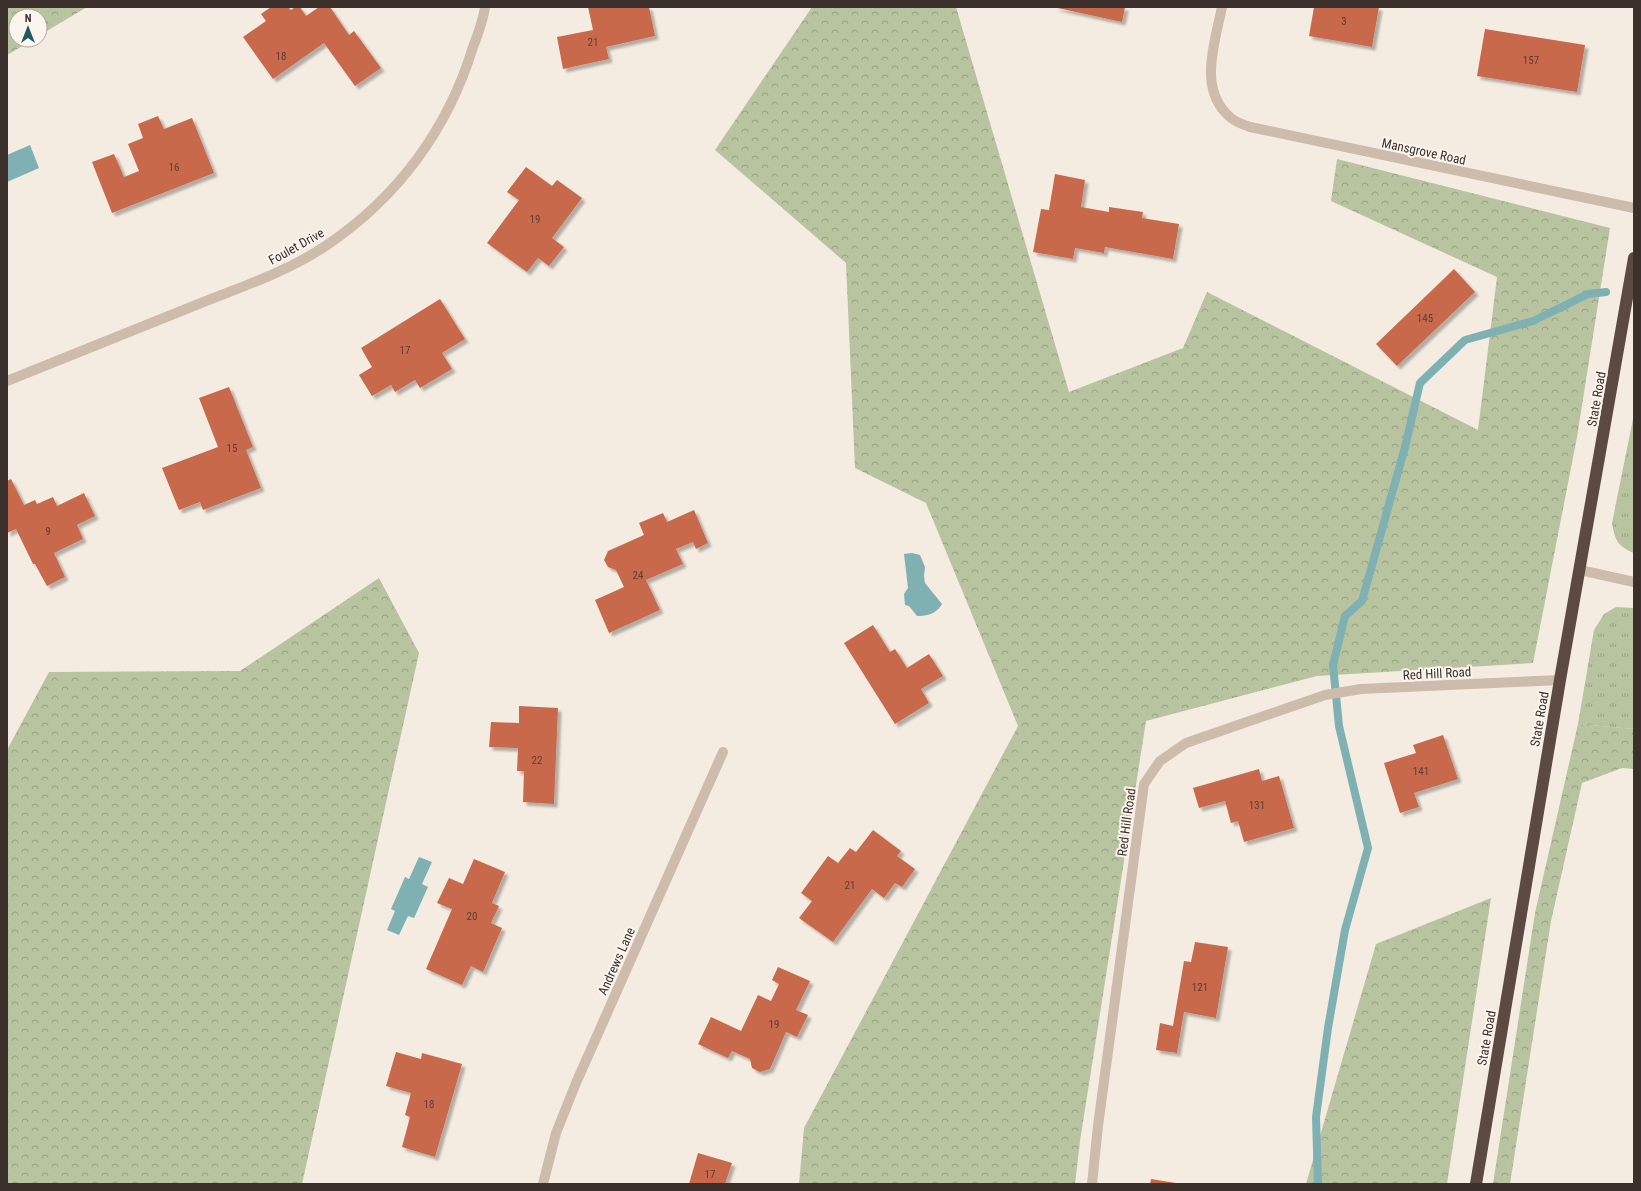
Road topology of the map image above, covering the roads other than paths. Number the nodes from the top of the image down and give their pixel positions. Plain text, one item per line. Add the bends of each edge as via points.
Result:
1 (485, 7) edge
2 (1222, 7) edge
3 (1634, 208) edge
4 (1634, 258) edge
5 (7, 381) edge
6 (1580, 570) junction
7 (1634, 582) edge
8 (1560, 680) junction
9 (723, 752) dead end
10 (543, 1184) edge
11 (1092, 1184) edge
12 (1476, 1184) edge

1 - 5 street, Foulet Drive via 455,98 429,143 398,183 367,215 326,246 282,270
2 - 3 street, Mansgrove Road via 1210,64 1211,85 1217,103 1231,118 1250,128
4 - 6 highway, State Road
6 - 7 street
6 - 8 highway, State Road
8 - 11 street, Red Hill Road via 1361,689 1325,695 1186,743 1160,761 1144,784
8 - 12 highway, State Road
9 - 10 street, Andrews Lane via 576,1083 556,1133

